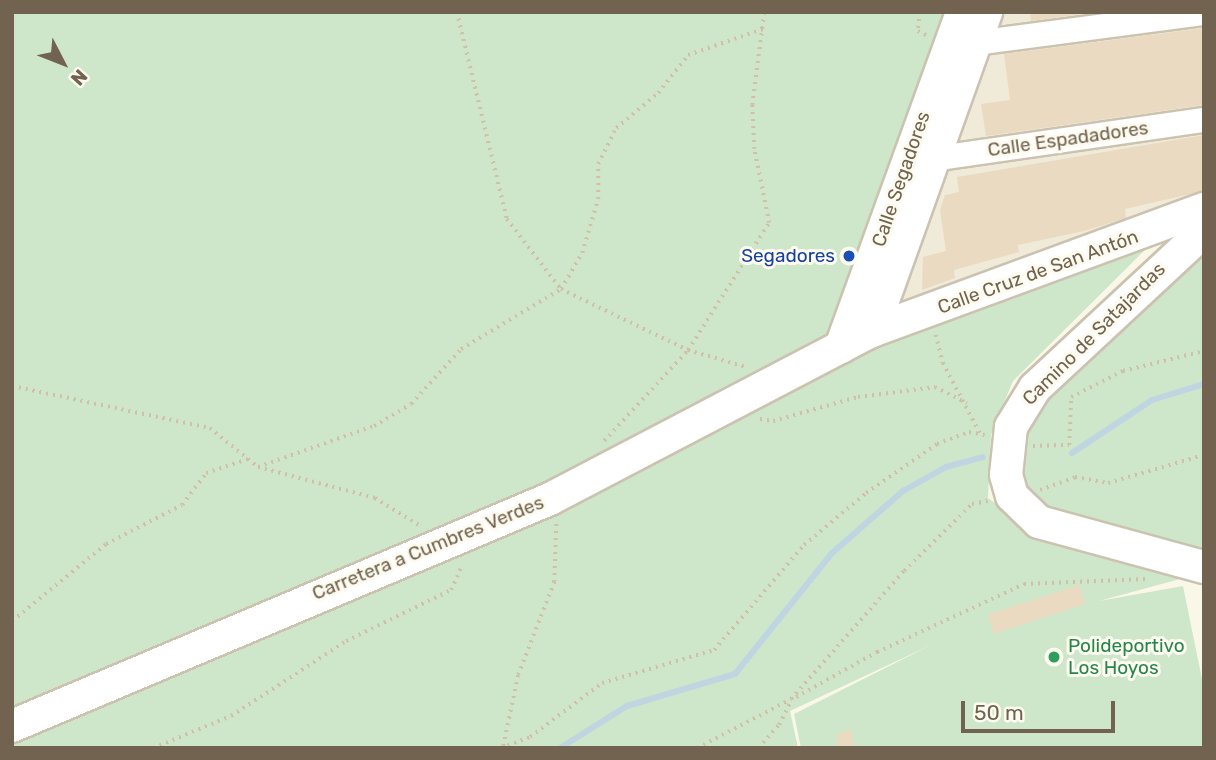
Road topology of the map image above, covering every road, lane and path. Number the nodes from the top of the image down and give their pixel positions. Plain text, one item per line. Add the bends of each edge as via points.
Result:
1 (457, 12) edge
2 (764, 12) edge
3 (962, 12) edge
4 (986, 12) edge
5 (1204, 13) edge
6 (766, 28) junction
7 (975, 43) junction
8 (1204, 120) edge
9 (933, 159) junction
10 (1189, 229) edge
11 (561, 289) junction
12 (929, 311) junction
13 (872, 331) junction
14 (841, 346) junction
15 (688, 350) junction
16 (1204, 351) edge
17 (785, 379) junction
18 (12, 386) edge
19 (738, 403) junction
20 (967, 403) junction
21 (1005, 440) junction
22 (596, 450) dead end
23 (1204, 455) edge
24 (251, 458) junction
25 (258, 467) junction
26 (1012, 496) junction
27 (550, 499) junction
28 (478, 532) junction
29 (447, 543) junction
30 (1204, 567) edge
31 (1153, 579) dead end
32 (12, 621) edge
33 (791, 699) junction
34 (12, 726) edge
35 (502, 747) edge
36 (153, 748) edge
37 (697, 748) edge
38 (758, 748) edge

1 - 11 path via 507,219
2 - 6 path
3 - 14 street, Calle Segadores
4 - 7 street, Calle Segadores
5 - 7 street
6 - 11 path via 688,55 658,93 616,128 598,164 598,199 582,253
6 - 15 path via 752,105 754,149 769,223
7 - 9 street, Calle Segadores
8 - 9 street, Calle Espadadores
9 - 13 street, Calle Segadores
10 - 12 street, Calle Cruz de San Antón
10 - 21 street, Camino de Satajardas via 1035,388 1017,411
11 - 15 path
11 - 25 path via 461,349 411,404 374,426
12 - 13 street, Calle Cruz de San Antón
12 - 20 path via 943,363
13 - 14 street, Carretera a Cumbres Verdes
14 - 17 street, Carretera a Cumbres Verdes
15 - 17 path
15 - 22 path
16 - 21 path via 1123,371 1071,397 1069,445
17 - 19 street, Carretera a Cumbres Verdes
18 - 24 path via 137,417 210,428
19 - 20 path via 754,417 773,421 858,397 935,387
19 - 27 street, Carretera a Cumbres Verdes
20 - 21 path
21 - 26 street, Camino de Satajardas
21 - 35 path via 969,432 937,444 866,493 804,545 714,650 602,683 530,737
23 - 26 path via 1108,484 1075,477
24 - 25 path
24 - 32 path via 206,473 182,505 106,544 49,597
25 - 29 path via 375,498
26 - 30 street via 1039,522
26 - 33 path via 972,504 904,571
27 - 28 street, Carretera a Cumbres Verdes
27 - 35 path via 558,532 554,582 518,675
28 - 29 street, Carretera a Cumbres Verdes
28 - 36 path via 451,590 346,641 231,716
29 - 34 street, Carretera a Cumbres Verdes via 317,593 145,674
31 - 33 path via 1024,584 877,652
33 - 37 path
33 - 38 path via 779,725

